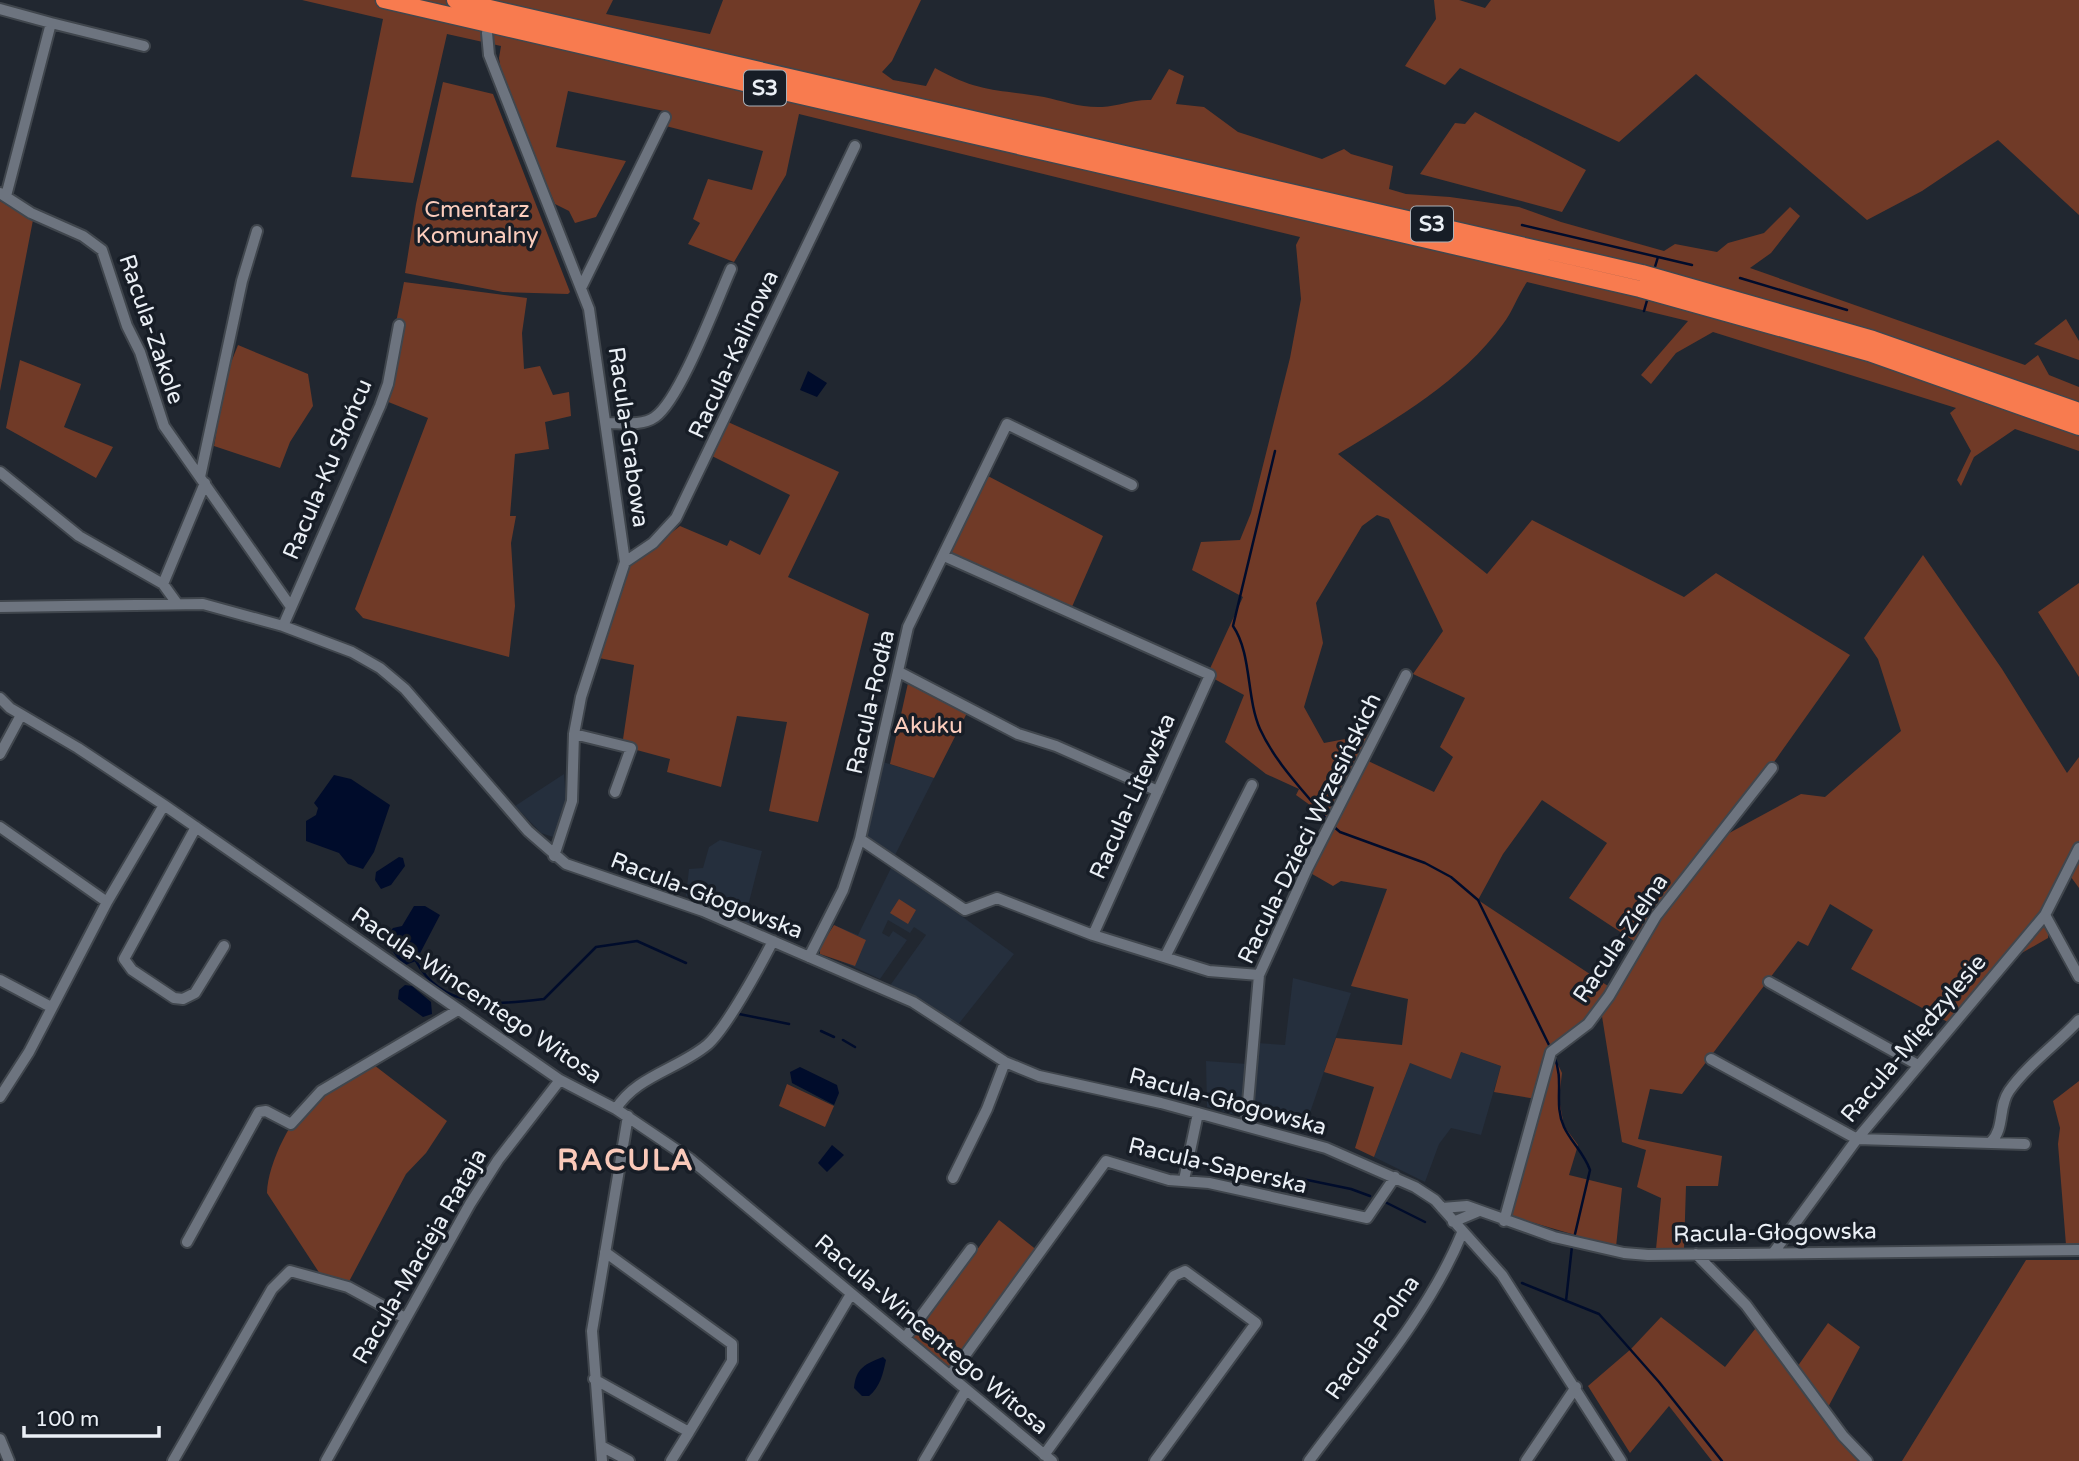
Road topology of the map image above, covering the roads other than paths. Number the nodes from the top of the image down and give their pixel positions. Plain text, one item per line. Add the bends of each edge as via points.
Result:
1 (384, 0) edge
2 (455, 0) edge
3 (0, 9) edge
4 (51, 23) junction
5 (487, 33) dead end
6 (144, 46) dead end
7 (665, 117) dead end
8 (855, 146) dead end
9 (1153, 168) junction
10 (4, 194) edge
11 (257, 231) dead end
12 (731, 269) dead end
13 (583, 286) junction
14 (1710, 299) junction
15 (399, 325) dead end
16 (2079, 411) edge
17 (608, 424) junction
18 (2079, 428) edge
19 (0, 472) edge
20 (203, 480) junction
21 (1132, 485) dead end
22 (944, 556) junction
23 (625, 562) junction
24 (163, 584) junction
25 (176, 602) junction
26 (0, 607) edge
27 (291, 607) junction
28 (283, 626) junction
29 (899, 671) junction
30 (1406, 675) dead end
31 (0, 698) edge
32 (21, 715) junction
33 (574, 734) junction
34 (0, 754) edge
35 (1772, 768) dead end
36 (1252, 785) dead end
37 (1158, 791) junction
38 (615, 792) dead end
39 (164, 805) junction
40 (0, 827) edge
41 (196, 827) junction
42 (860, 839) junction
43 (2079, 848) edge
44 (554, 856) junction
45 (107, 902) junction
46 (2045, 915) junction
47 (1093, 935) junction
48 (773, 942) junction
49 (223, 946) dead end
50 (809, 957) junction
51 (1165, 957) junction
52 (1259, 975) junction
53 (2079, 977) edge
54 (0, 980) edge
55 (1769, 982) dead end
56 (51, 1007) junction
57 (458, 1010) junction
58 (2079, 1020) edge
59 (1712, 1059) dead end
60 (1005, 1062) junction
61 (1918, 1065) junction
62 (559, 1080) junction
63 (0, 1097) edge
64 (616, 1109) junction
65 (1198, 1113) junction
66 (628, 1116) junction
67 (1246, 1126) junction
68 (1857, 1139) junction
69 (1991, 1142) junction
70 (2025, 1144) dead end
71 (1395, 1177) junction
72 (953, 1178) dead end
73 (1184, 1180) junction
74 (1442, 1208) junction
75 (1477, 1212) junction
76 (1504, 1221) junction
77 (1453, 1222) junction
78 (1462, 1233) junction
79 (187, 1242) dead end
80 (971, 1249) dead end
81 (2079, 1250) edge
82 (605, 1252) junction
83 (1774, 1252) junction
84 (1696, 1254) junction
85 (851, 1294) junction
86 (405, 1318) junction
87 (905, 1338) junction
88 (950, 1376) junction
89 (594, 1379) junction
90 (1576, 1387) junction
91 (966, 1390) junction
92 (689, 1432) junction
93 (0, 1438) edge
94 (601, 1446) junction
95 (1048, 1458) edge
96 (9, 1461) edge
97 (173, 1461) edge
98 (326, 1461) edge
99 (602, 1461) edge
100 (629, 1461) edge
101 (671, 1461) edge
102 (752, 1461) edge
103 (924, 1461) edge
104 (1155, 1461) edge
105 (1309, 1461) edge
106 (1526, 1461) edge
107 (1621, 1461) edge
108 (1867, 1461) edge

1 - 9 highway, S3
2 - 9 highway, S3
3 - 4 street
4 - 6 street
4 - 10 street
5 - 13 street, Racula-Grabowa via 489,55
7 - 13 street
8 - 23 street, Racula-Kalinowa via 676,519 653,543
9 - 14 highway, S3
10 - 20 street, Racula-Zakole via 102,250 162,422
11 - 20 street via 242,281
12 - 17 street via 662,412 645,422
13 - 17 street, Racula-Grabowa
14 - 16 highway, S3 via 1873,339
14 - 18 highway, S3
15 - 27 street, Racula-Ku Słońcu via 380,406
17 - 23 street, Racula-Grabowa
19 - 24 street via 79,536
20 - 24 street
20 - 27 street, Racula-Zakole
21 - 22 street, Racula-Rodła via 1007,424
22 - 29 street, Racula-Rodła via 908,627
22 - 37 street, Racula-Litewska via 1210,675
23 - 33 street, Racula-Grabowa via 590,662
24 - 25 street
25 - 26 street, Racula-Głogowska
25 - 28 street, Racula-Głogowska via 203,604
27 - 28 street, Racula-Ku Słońcu
28 - 44 street, Racula-Głogowska via 352,652 393,679
29 - 37 street via 1017,734
29 - 42 street, Racula-Rodła
30 - 52 street, Racula-Dzieci Wrzesińskich via 1307,869
31 - 32 street, Racula-Wincentego Witosa
32 - 34 street
32 - 39 street, Racula-Wincentego Witosa
33 - 38 street via 631,748
33 - 44 street, Racula-Grabowa via 572,801
35 - 76 street, Racula-Zielna via 1656,916 1588,1024 1553,1050
36 - 51 street
37 - 47 street, Racula-Litewska
39 - 41 street, Racula-Wincentego Witosa
39 - 45 street
40 - 45 street
41 - 49 street via 124,959 132,970 174,998 183,999 195,993
41 - 57 street, Racula-Wincentego Witosa
42 - 47 street via 965,910 997,898
42 - 50 street, Racula-Rodła via 843,890
43 - 46 street, Racula-Międzylesie
44 - 48 street, Racula-Głogowska via 579,870 668,898
45 - 56 street
46 - 53 street
46 - 61 street, Racula-Międzylesie
47 - 51 street
48 - 50 street, Racula-Głogowska
48 - 64 street via 715,1038 625,1093
50 - 60 street, Racula-Głogowska via 926,1008
51 - 52 street via 1209,971
52 - 67 street, Racula-Dzieci Wrzesińskich
54 - 56 street
55 - 61 street
56 - 63 street
57 - 62 street, Racula-Wincentego Witosa
57 - 79 street via 321,1091 291,1124 259,1112
58 - 69 street via 2008,1093 2000,1129
59 - 68 street
60 - 65 street, Racula-Głogowska via 1059,1082
60 - 72 street
61 - 68 street, Racula-Międzylesie
62 - 64 street, Racula-Wincentego Witosa
62 - 86 street, Racula-Macieja Rataja via 498,1160
64 - 66 street, Racula-Wincentego Witosa
65 - 67 street, Racula-Głogowska
65 - 73 street
66 - 82 street
66 - 85 street, Racula-Wincentego Witosa via 690,1159
67 - 71 street, Racula-Głogowska via 1342,1153
68 - 69 street
68 - 83 street, Racula-Międzylesie
69 - 70 street
71 - 73 street, Racula-Saperska via 1367,1218
71 - 74 street, Racula-Głogowska via 1426,1192
73 - 88 street, Racula-Saperska via 1103,1163
74 - 75 street, Racula-Głogowska via 1457,1205
74 - 77 street, Racula-Głogowska
75 - 76 street, Racula-Głogowska
75 - 77 street
76 - 84 street, Racula-Głogowska via 1624,1253
77 - 78 street, Racula-Głogowska
78 - 90 street, Racula-Głogowska via 1502,1275
78 - 105 street, Racula-Polna via 1409,1325
80 - 87 street
81 - 83 street, Racula-Głogowska
82 - 89 street via 592,1331
82 - 92 street via 732,1344 732,1361
83 - 84 street, Racula-Głogowska
84 - 108 street via 1746,1305 1843,1436
85 - 87 street, Racula-Wincentego Witosa
85 - 102 street
86 - 97 street via 348,1287 290,1271 272,1289
86 - 98 street, Racula-Macieja Rataja
87 - 88 street, Racula-Wincentego Witosa
88 - 91 street, Racula-Wincentego Witosa
89 - 92 street
89 - 94 street
90 - 106 street
90 - 107 street, Racula-Głogowska
91 - 95 street, Racula-Wincentego Witosa
91 - 103 street
92 - 101 street
93 - 96 street
94 - 99 street
94 - 100 street
95 - 104 street, Racula-Wincentego Witosa via 1174,1276 1192,1273 1256,1323

